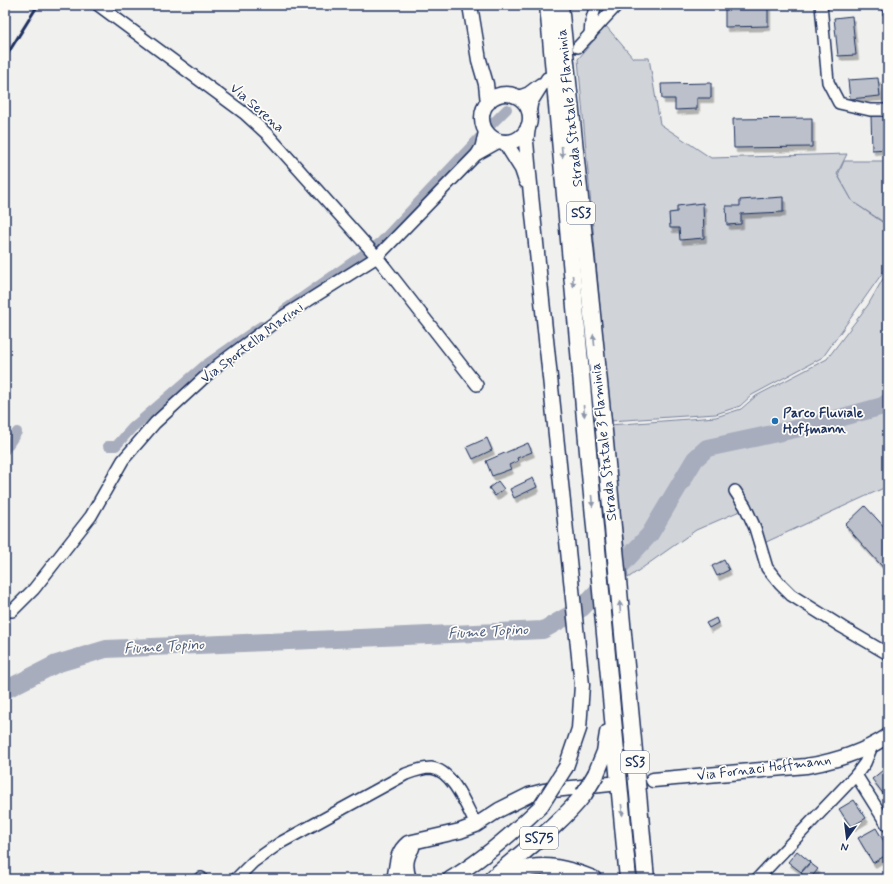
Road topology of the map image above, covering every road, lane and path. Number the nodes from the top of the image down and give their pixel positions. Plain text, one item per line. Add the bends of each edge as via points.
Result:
1 (98, 5) edge
2 (470, 5) edge
3 (548, 5) edge
4 (560, 5) edge
5 (596, 5) edge
6 (617, 5) edge
7 (820, 5) edge
8 (590, 35) junction
9 (578, 47) dead end
10 (479, 60) junction
11 (514, 96) junction
12 (488, 103) junction
13 (888, 110) edge
14 (530, 113) junction
15 (528, 127) junction
16 (486, 130) junction
17 (503, 141) junction
18 (476, 155) junction
19 (531, 195) junction
20 (376, 256) junction
21 (477, 385) dead end
22 (735, 491) dead end
23 (5, 611) edge
24 (624, 652) junction
25 (606, 653) junction
26 (888, 654) edge
27 (888, 736) edge
28 (872, 746) junction
29 (856, 775) junction
30 (653, 780) dead end
31 (610, 784) dead end
32 (476, 825) junction
33 (888, 826) edge
34 (421, 840) junction
35 (236, 879) edge
36 (394, 879) edge
37 (409, 879) edge
38 (450, 879) edge
39 (492, 879) edge
40 (499, 879) edge
41 (593, 879) edge
42 (628, 879) edge
43 (646, 879) edge
44 (654, 879) edge
45 (757, 879) edge

1 - 20 street, Via Serena via 244,113 268,135
2 - 10 main road
3 -> 25 highway, Strada Statale 3 Flaminia / SS3
24 -> 4 highway, Strada Statale 3 Flaminia / SS3
5 - 8 street
6 - 8 street
7 - 13 street via 828,82 839,103 870,110
8 - 9 street
10 - 11 main road via 498,86
10 - 12 main road
11 - 12 main road via 498,96
11 - 14 main road via 523,101
11 - 14 street via 528,93 546,78 532,102
12 - 16 main road via 483,116
14 - 15 main road
15 - 17 main road, Via Sportella Marini via 519,138
15 - 19 main road via 526,142
16 - 17 main road via 489,135
16 - 18 street
17 - 18 street, Via Sportella Marini
17 - 19 main road via 522,169
18 - 20 street, Via Sportella Marini
19 - 38 main road, bridge via 582,685 579,729 566,767 541,806 519,827
20 - 21 street, Via Serena
20 - 23 street, Via Sportella Marini via 279,319 225,360 155,423 123,460 91,516 34,589 12,611
22 - 26 street via 755,528 768,568 780,584 791,595
24 - 43 highway, Strada Statale 3 Flaminia / SS3
24 - 44 highway via 631,683
25 - 39 highway, SS75, bridge via 608,739 596,774 575,806
25 -> 42 highway, Strada Statale 3 Flaminia / SS3
27 - 28 main road, Via Fornaci Hoffmann
28 - 29 street via 865,763
28 - 30 main road, Via Fornaci Hoffmann via 846,757 806,766
29 - 33 street
29 - 45 street
31 - 32 main road via 529,795 498,810
32 - 34 main road
32 - 35 street via 454,783 441,771 432,768 421,769 406,774 280,843 253,862
34 - 36 main road via 408,843 401,849
34 - 37 main road via 408,854 406,862
40 - 41 highway, SS75 via 536,867 573,871

